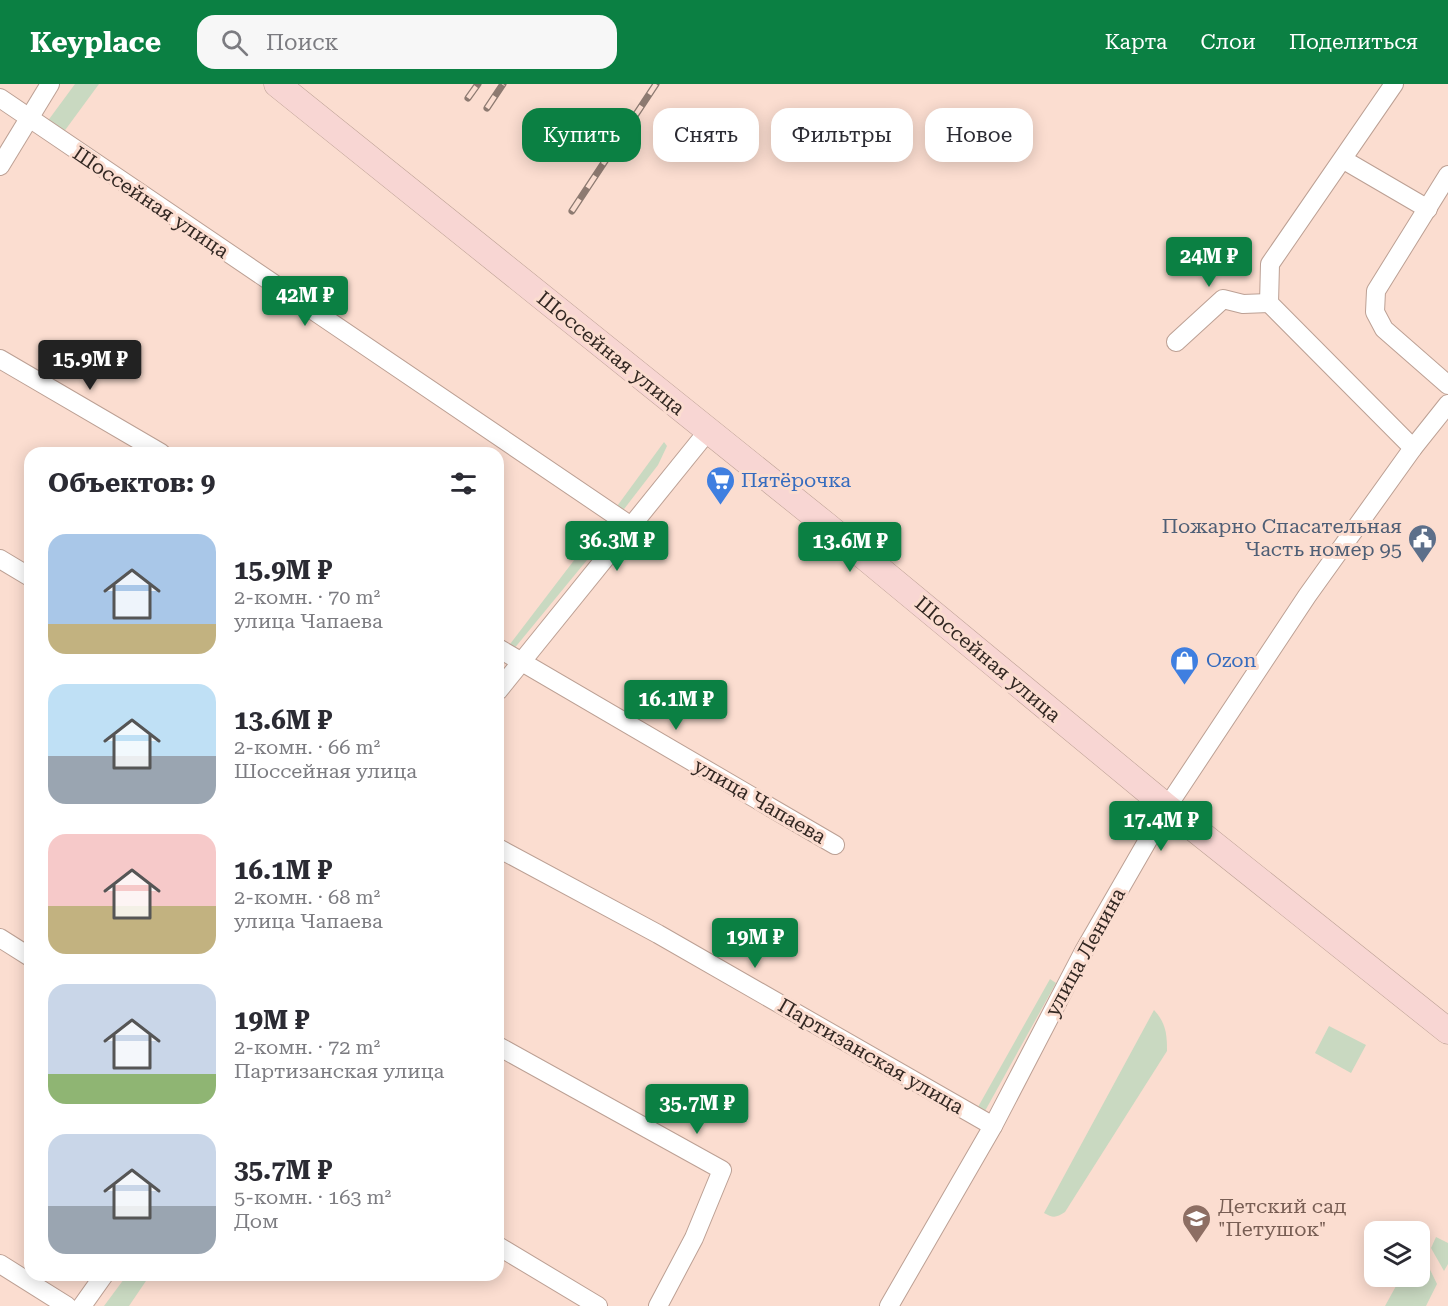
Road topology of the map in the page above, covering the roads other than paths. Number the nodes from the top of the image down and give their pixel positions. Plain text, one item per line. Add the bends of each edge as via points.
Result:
1 (50, 84) edge
2 (277, 84) edge
3 (1394, 84) edge
4 (0, 98) edge
5 (28, 118) junction
6 (1344, 160) junction
7 (0, 166) edge
8 (1448, 175) edge
9 (1428, 209) junction
10 (1269, 303) junction
11 (1176, 342) dead end
12 (0, 360) edge
13 (1448, 385) edge
14 (1448, 404) edge
15 (708, 430) junction
16 (151, 447) edge
17 (1413, 448) junction
18 (631, 526) junction
19 (0, 559) edge
20 (24, 573) edge
21 (504, 652) edge
22 (522, 662) junction
23 (504, 684) edge
24 (1167, 807) junction
25 (835, 845) dead end
26 (504, 851) edge
27 (0, 938) edge
28 (24, 953) edge
29 (1448, 1031) edge
30 (504, 1049) edge
31 (993, 1126) junction
32 (504, 1250) edge
33 (0, 1264) edge
34 (24, 1279) edge
35 (28, 1281) edge
36 (100, 1281) edge
37 (68, 1306) edge
38 (81, 1306) edge
39 (598, 1306) edge
40 (658, 1306) edge
41 (889, 1306) edge

1 - 5 street
2 - 15 main road, Шоссейная улица
3 - 6 street
4 - 5 street, Шоссейная улица
5 - 7 street
5 - 18 street, Шоссейная улица
6 - 9 street
6 - 10 street via 1270,264
8 - 9 street
9 - 13 street via 1376,291 1375,312 1384,329
10 - 11 street via 1243,304 1223,299
10 - 17 street
12 - 16 street
14 - 17 street, улица Ленина
15 - 18 street
15 - 24 main road, Шоссейная улица
17 - 24 street, улица Ленина via 1307,596
18 - 22 street
19 - 20 street
21 - 22 street, улица Чапаева
22 - 23 street
22 - 25 street, улица Чапаева
24 - 29 main road, Шоссейная улица
24 - 31 street, улица Ленина via 1084,951
26 - 31 street, Партизанская улица
27 - 28 street
30 - 40 street via 722,1170 694,1238
31 - 41 street, улица Ленина
32 - 39 street
33 - 34 street
35 - 37 street
36 - 38 street

